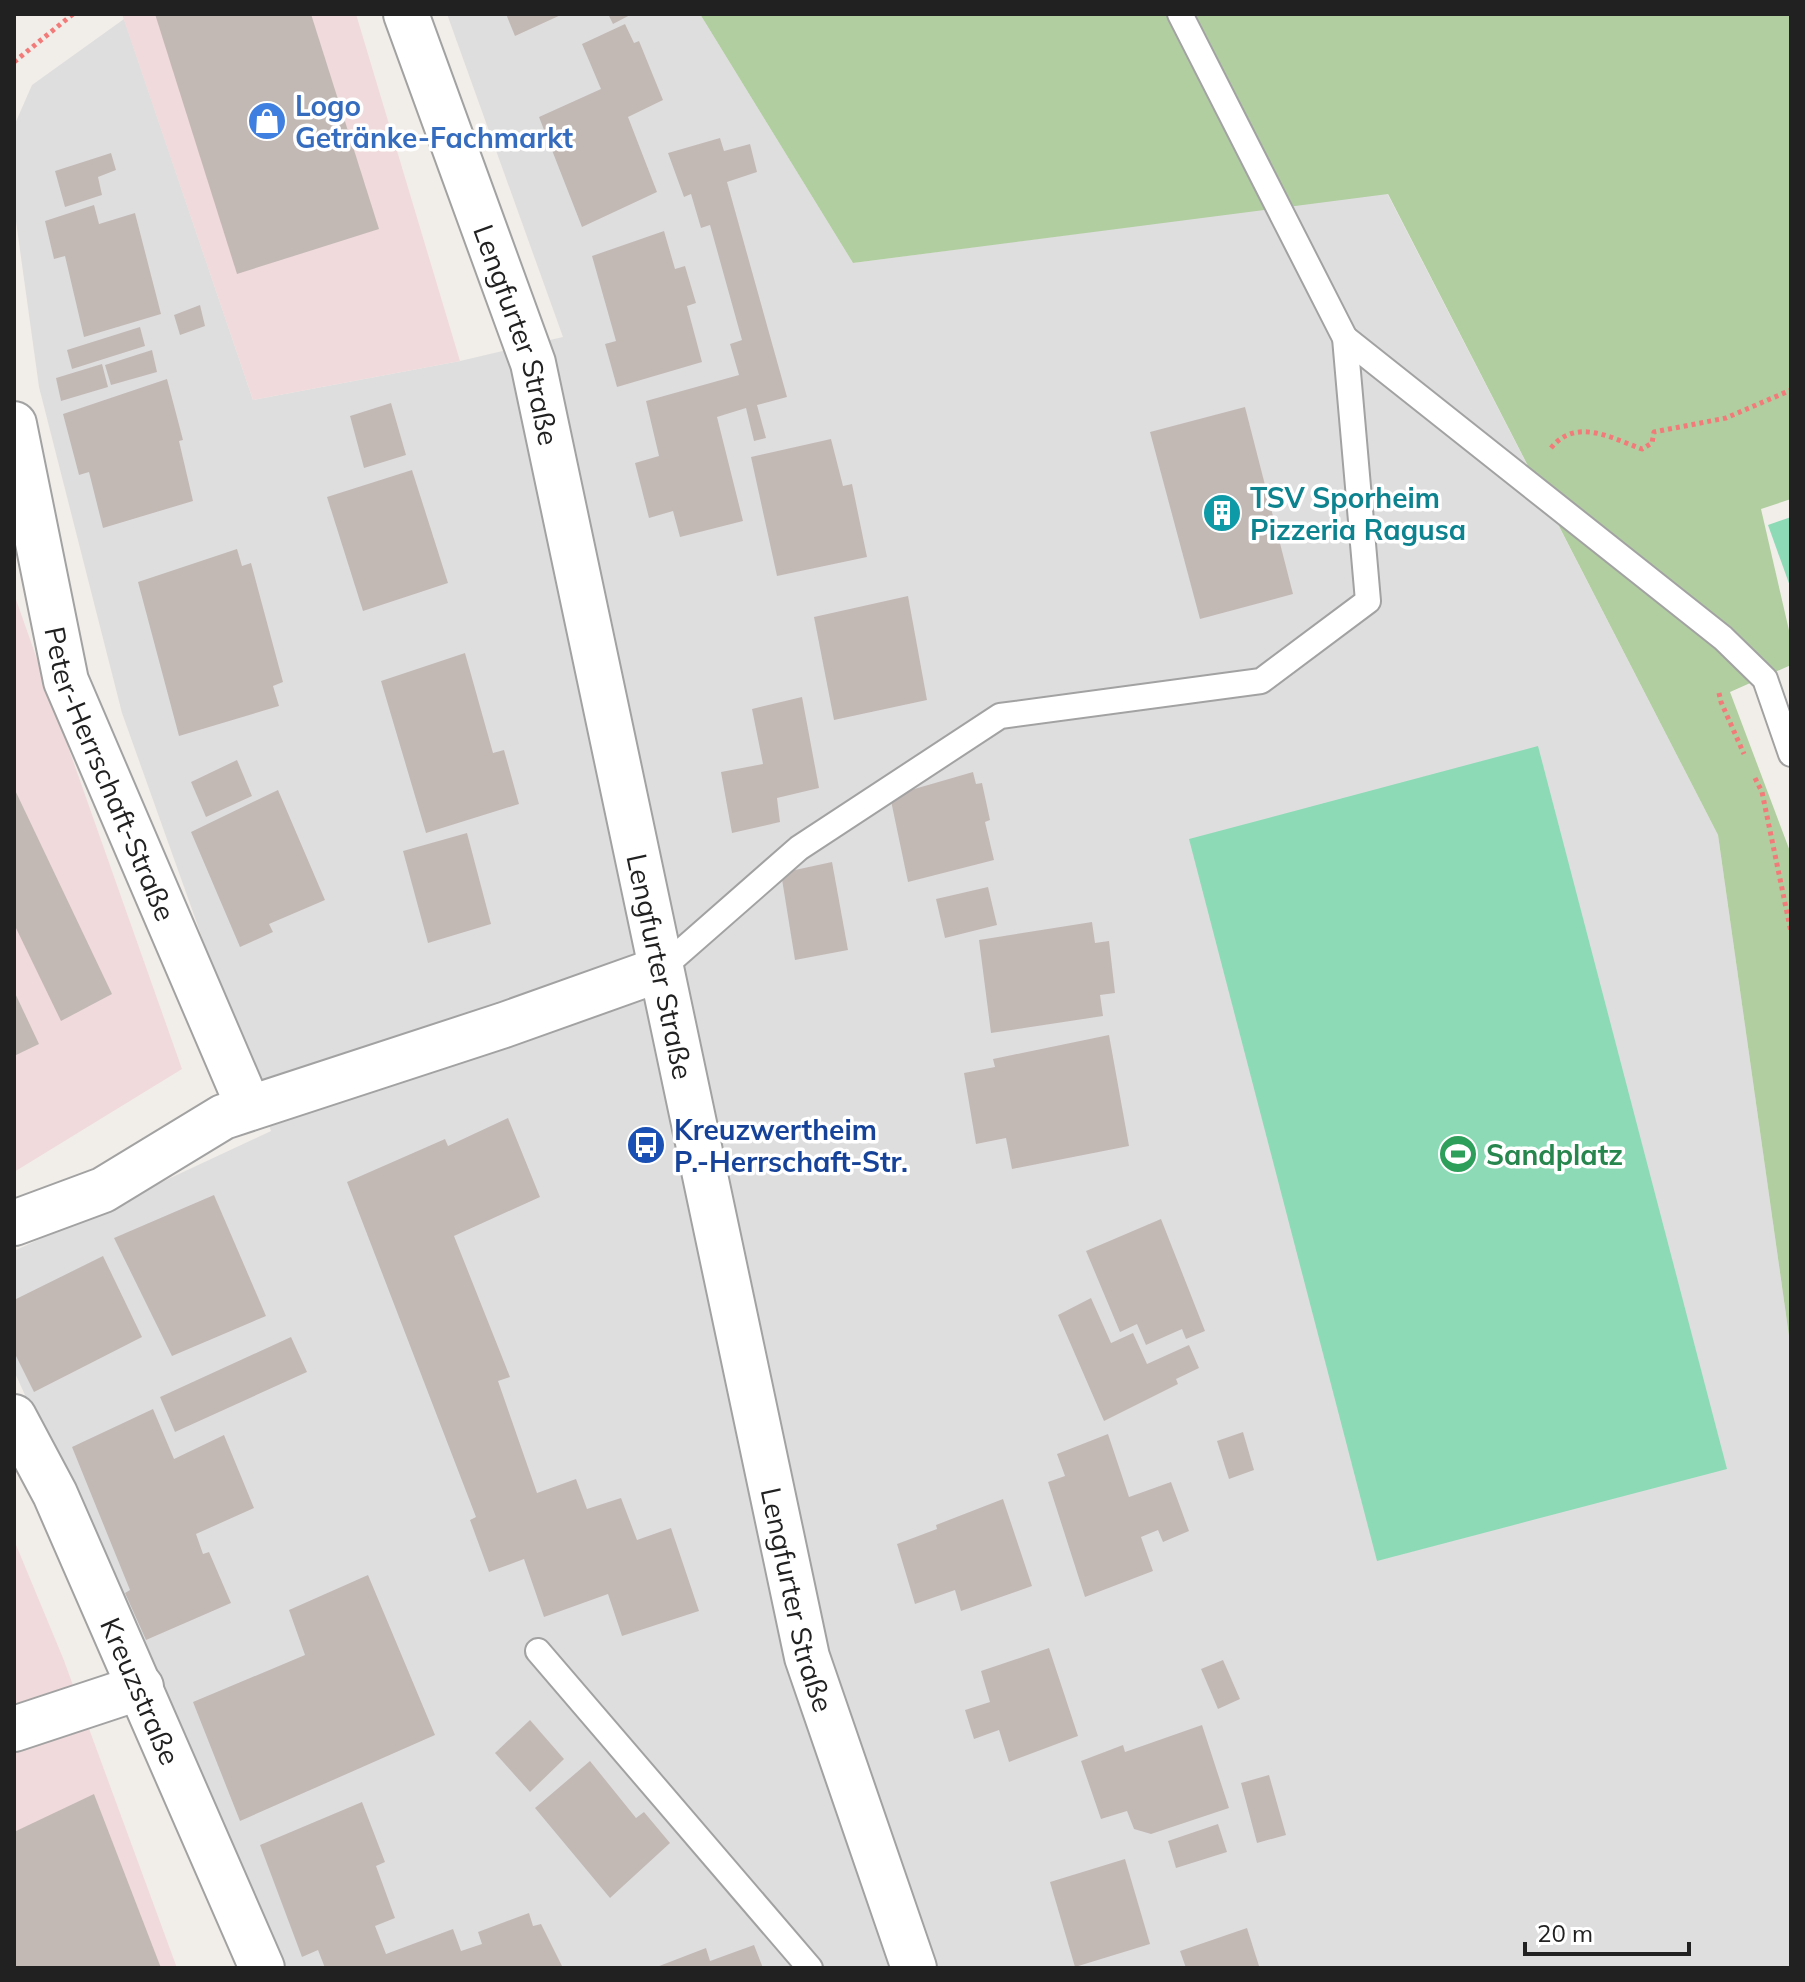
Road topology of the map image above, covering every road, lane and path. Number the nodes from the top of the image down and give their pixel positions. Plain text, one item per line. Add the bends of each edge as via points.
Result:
1 (73, 14) edge
2 (406, 14) edge
3 (1180, 14) edge
4 (14, 62) edge
5 (1345, 338) junction
6 (1791, 390) edge
7 (14, 424) edge
8 (1545, 496) junction
9 (1723, 638) junction
10 (1791, 754) edge
11 (1791, 932) edge
12 (661, 969) junction
13 (249, 1108) junction
14 (14, 1223) edge
15 (14, 1417) edge
16 (538, 1651) dead end
17 (141, 1687) junction
18 (14, 1729) edge
19 (262, 1968) edge
20 (810, 1968) edge
21 (914, 1968) edge

1 - 4 path
2 - 12 street, Lengfurter Straße via 533,363
3 - 5 lane
5 - 8 lane
5 - 12 lane via 1368,601 1261,681 1000,716 799,848
6 - 8 path via 1726,418 1654,432 1652,443 1642,449 1587,430 1561,436 1545,455
7 - 13 street, Peter-Herrschaft-Straße via 66,681
8 - 9 lane
9 - 10 lane via 1765,679
9 - 11 path via 1717,675 1721,702 1762,792
12 - 13 street
12 - 21 street, Lengfurter Straße via 807,1657
13 - 14 street via 223,1117 103,1190
15 - 17 street, Kreuzstraße via 55,1494
16 - 20 lane
17 - 18 street
17 - 19 street, Kreuzstraße

